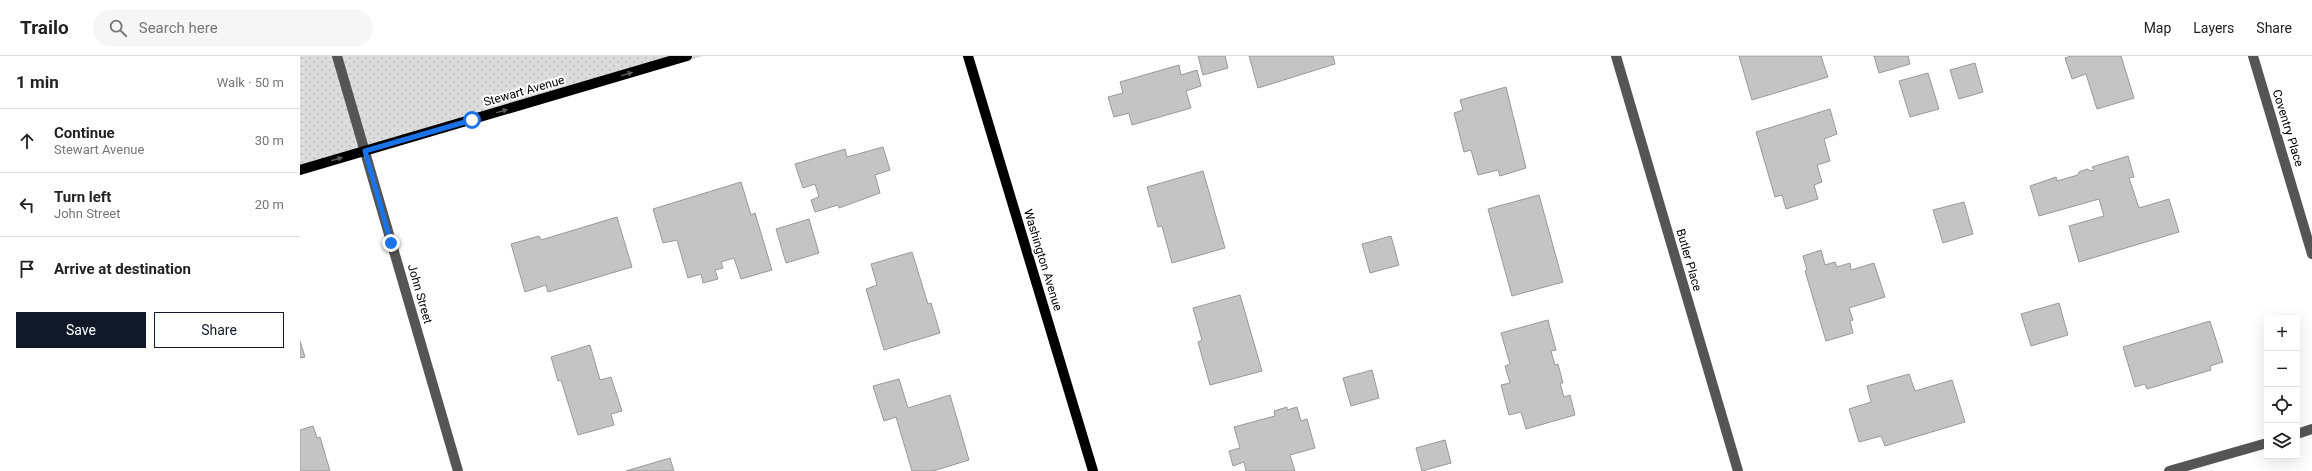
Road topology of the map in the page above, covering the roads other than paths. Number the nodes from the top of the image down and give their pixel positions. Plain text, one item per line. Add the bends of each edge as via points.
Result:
1 (337, 56) edge
2 (687, 56) edge
3 (968, 56) edge
4 (1616, 56) edge
5 (2253, 56) edge
6 (365, 151) junction
7 (300, 170) edge
8 (2312, 254) edge
9 (2312, 429) edge
10 (2300, 433) edge
11 (2264, 443) edge
12 (458, 471) edge
13 (1093, 471) edge
14 (1738, 471) edge
15 (2169, 471) edge

1 - 6 street, John Street
6 -> 2 main road, Stewart Avenue
3 - 13 main road, Washington Avenue
4 - 14 street, Butler Place
5 - 8 street, Coventry Place
7 -> 6 main road, Stewart Avenue
6 - 12 street, John Street
9 - 10 street
11 - 15 street

